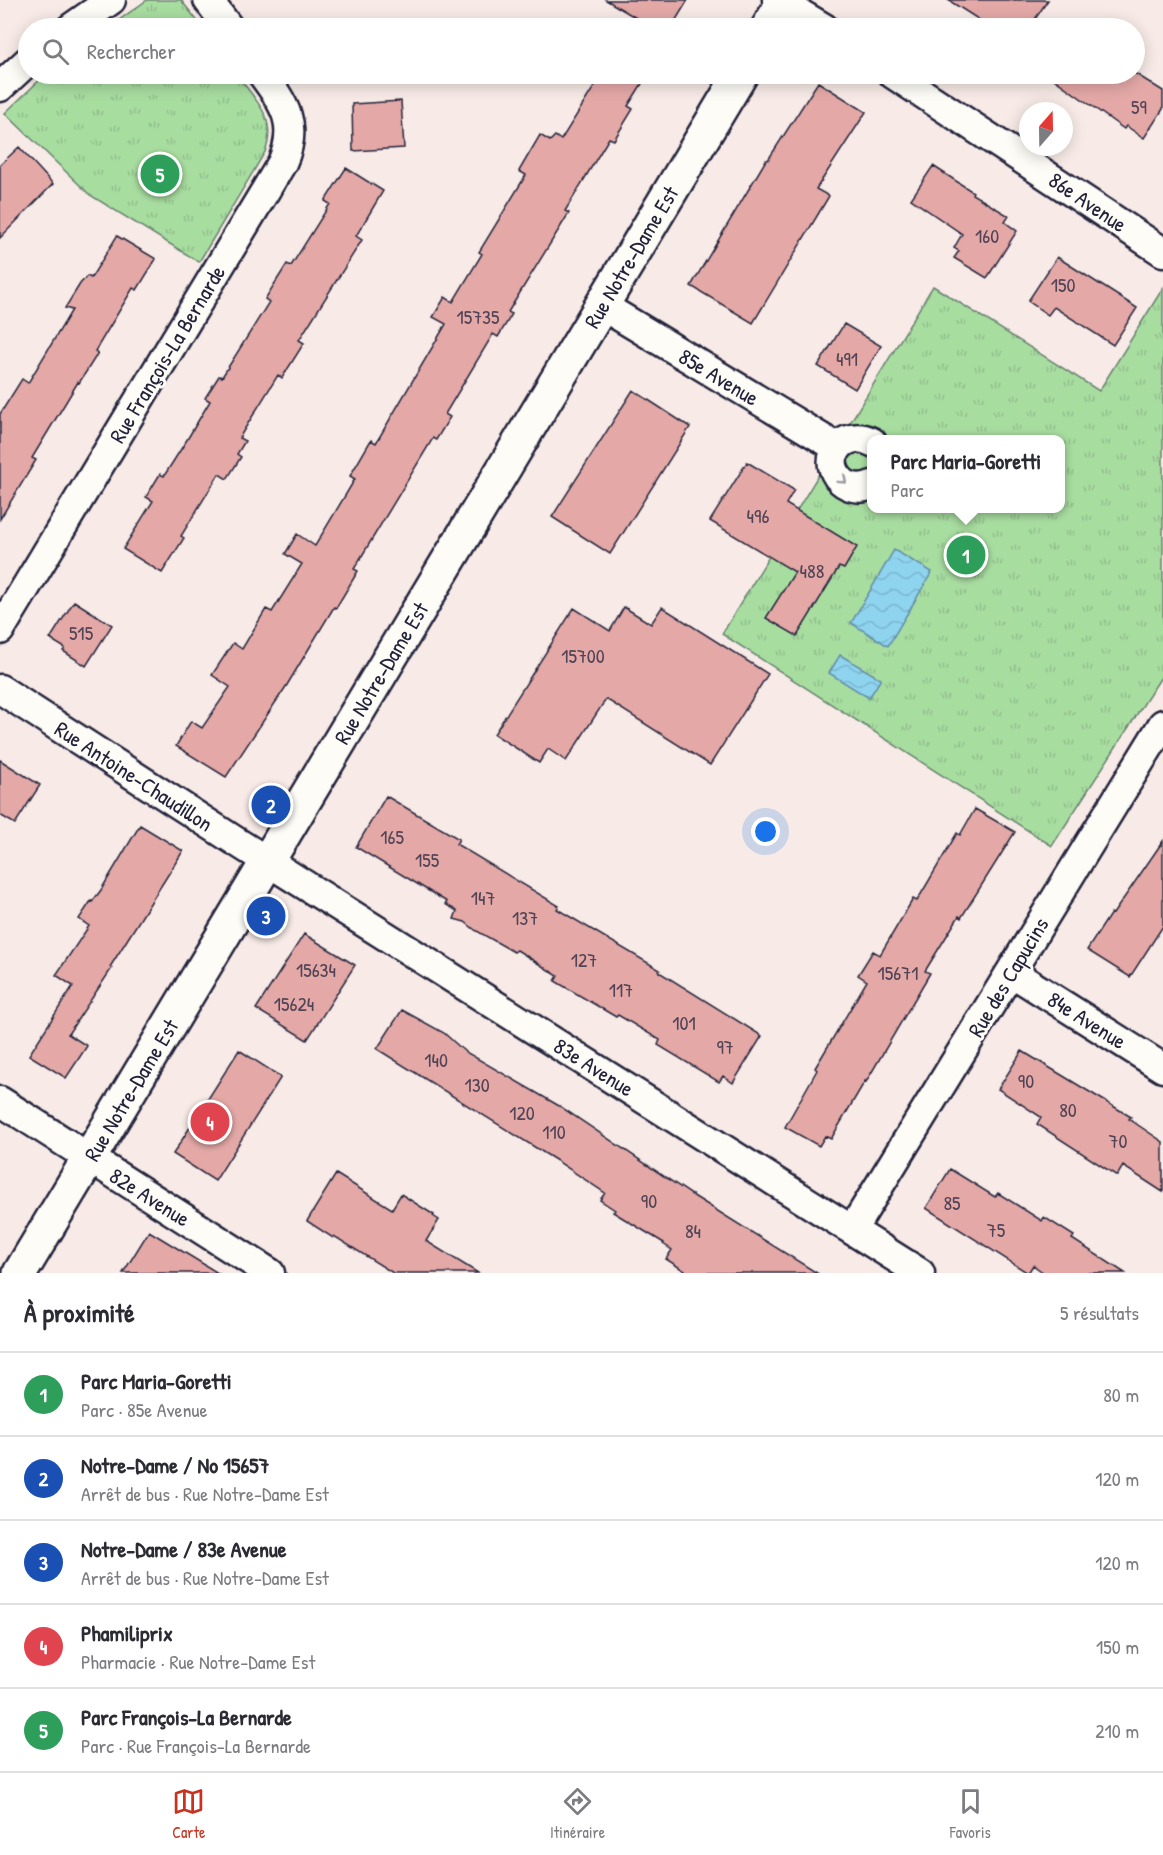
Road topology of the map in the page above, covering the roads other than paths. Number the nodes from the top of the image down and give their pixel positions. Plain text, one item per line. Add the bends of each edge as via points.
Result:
1 (111, 0) edge
2 (208, 0) edge
3 (778, 8) edge
4 (85, 18) edge
5 (222, 18) edge
6 (801, 18) edge
7 (18, 70) edge
8 (269, 84) edge
9 (735, 84) edge
10 (909, 84) edge
11 (0, 87) edge
12 (1159, 240) edge
13 (601, 305) junction
14 (867, 440) edge
15 (838, 448) junction
16 (867, 487) edge
17 (0, 630) edge
18 (0, 689) edge
19 (1163, 724) edge
20 (269, 862) junction
21 (1011, 972) junction
22 (1163, 1068) edge
23 (0, 1101) edge
24 (90, 1158) junction
25 (852, 1230) junction
26 (20, 1273) edge
27 (270, 1273) edge
28 (920, 1273) edge

1 - 4 street
2 - 5 street
3 - 6 street
7 - 11 street
8 - 17 street, Rue François-La Bernarde via 280,99 291,133 282,163
9 - 13 main road, Rue Notre-Dame Est
10 - 12 street, 86e Avenue
13 - 15 street, 85e Avenue
13 - 20 main road, Rue Notre-Dame Est
14 - 15 street via 851,439
15 -> 16 street via 833,465 840,480 855,489
18 - 20 street, Rue Antoine-Chaudillon
19 - 21 street, Rue des Capucins
20 - 24 main road, Rue Notre-Dame Est
20 - 25 street, 83e Avenue
21 - 22 street, 84e Avenue
21 - 25 street, Rue des Capucins
23 - 24 street, 82e Avenue
24 - 26 main road, Rue Notre-Dame Est
24 - 27 street, 82e Avenue
25 - 28 street, 83e Avenue

